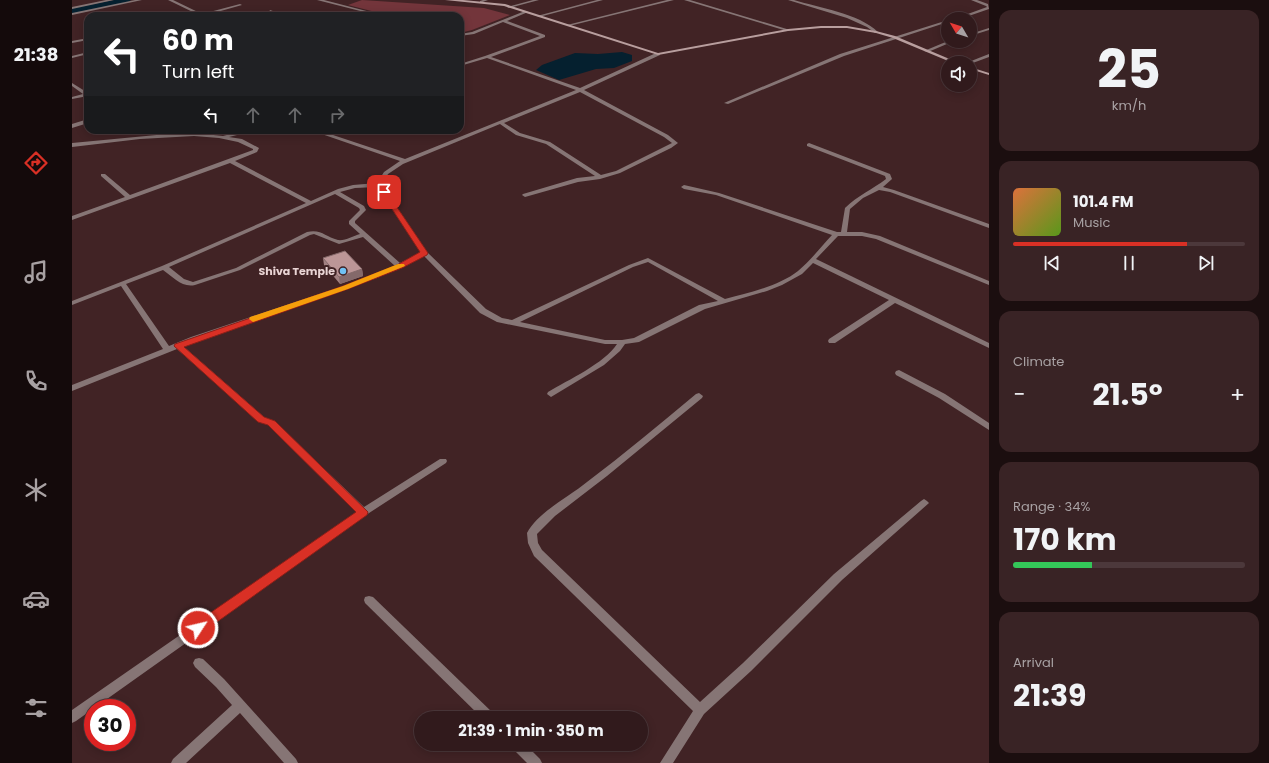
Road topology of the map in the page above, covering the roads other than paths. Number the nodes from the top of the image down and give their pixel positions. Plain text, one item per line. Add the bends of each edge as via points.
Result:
1 (82, 0) edge
2 (112, 0) edge
3 (140, 0) edge
4 (170, 0) edge
5 (319, 0) edge
6 (447, 0) edge
7 (486, 0) edge
8 (537, 0) edge
9 (601, 0) edge
10 (672, 0) edge
11 (686, 0) edge
12 (790, 0) edge
13 (973, 0) edge
14 (481, 2) junction
15 (90, 4) junction
16 (240, 5) dead end
17 (510, 6) junction
18 (72, 8) edge
19 (193, 12) edge
20 (215, 12) edge
21 (368, 12) edge
22 (526, 12) junction
23 (977, 12) edge
24 (72, 14) edge
25 (539, 16) junction
26 (503, 21) junction
27 (941, 23) edge
28 (569, 25) junction
29 (989, 29) edge
30 (788, 30) junction
31 (876, 32) junction
32 (977, 33) edge
33 (464, 34) edge
34 (894, 37) junction
35 (84, 40) edge
36 (72, 42) edge
37 (941, 45) edge
38 (926, 51) junction
39 (84, 54) edge
40 (658, 54) junction
41 (989, 55) edge
42 (72, 57) edge
43 (487, 57) junction
44 (941, 57) edge
45 (977, 60) edge
46 (464, 63) edge
47 (979, 72) joint
48 (989, 74) edge
49 (989, 77) edge
50 (72, 84) edge
51 (580, 90) junction
52 (84, 92) edge
53 (84, 95) edge
54 (72, 98) edge
55 (726, 103) dead end
56 (84, 122) edge
57 (500, 122) junction
58 (72, 126) edge
59 (235, 134) edge
60 (325, 134) edge
61 (221, 137) junction
62 (72, 145) edge
63 (810, 145) dead end
64 (230, 161) junction
65 (405, 161) junction
66 (103, 175) dead end
67 (600, 177) junction
68 (379, 184) junction
69 (684, 187) dead end
70 (878, 188) junction
71 (335, 192) junction
72 (525, 195) dead end
73 (128, 197) junction
74 (310, 202) junction
75 (72, 218) edge
76 (989, 226) edge
77 (836, 234) junction
78 (844, 234) junction
79 (364, 235) junction
80 (424, 253) junction
81 (812, 260) junction
82 (399, 266) junction
83 (164, 267) junction
84 (122, 283) junction
85 (989, 283) edge
86 (894, 300) junction
87 (724, 301) junction
88 (72, 302) edge
89 (512, 322) junction
90 (832, 341) dead end
91 (622, 342) junction
92 (178, 346) junction
93 (989, 346) edge
94 (168, 350) junction
95 (899, 373) dead end
96 (72, 388) edge
97 (551, 394) dead end
98 (699, 396) dead end
99 (989, 427) edge
100 (442, 461) dead end
101 (924, 503) dead end
102 (363, 512) junction
103 (369, 600) dead end
104 (200, 663) dead end
105 (240, 705) junction
106 (700, 710) junction
107 (483, 711) edge
108 (72, 717) edge
109 (523, 751) edge
110 (177, 763) edge
111 (292, 763) edge
112 (536, 763) edge
113 (666, 763) edge

1 - 15 street
2 - 15 street
3 - 24 street
4 - 19 street
5 - 21 street
6 - 14 main road
7 - 14 street
8 - 17 street
9 - 25 street
10 - 28 street
11 - 30 street
12 - 31 street via 858,20
13 - 23 street via 989,8
14 - 17 main road
15 - 18 street
16 - 20 street
17 - 22 main road
22 - 25 main road
22 - 26 street
25 - 28 main road
26 - 33 street
26 - 43 street via 544,36
27 - 34 street
28 - 40 main road
29 - 32 street
30 - 31 main road via 846,27
30 - 40 main road
31 - 34 main road
34 - 38 main road
34 - 55 street via 836,57
35 - 36 street
37 - 38 street
38 - 44 main road
39 - 42 street
40 - 51 street
41 - 45 street
43 - 46 street
43 - 51 street
47 - 48 main road
47 - 49 main road
50 - 52 street
51 - 57 street
51 - 67 street via 663,134 675,143 634,165
53 - 54 street
56 - 58 street
57 - 65 street
57 - 67 street via 518,134 548,143
59 - 61 street
60 - 65 street
61 - 62 street via 166,135
61 - 64 street via 246,142 256,148 255,151
63 - 70 street via 888,175 889,179
64 - 73 street
64 - 74 street
65 - 68 street via 386,172
66 - 73 street
67 - 72 street via 577,180
68 - 71 street via 355,186
68 - 80 street
69 - 77 street via 717,194
70 - 76 street
70 - 78 street via 861,197 848,209
71 - 74 street
71 - 79 street via 362,207 363,210 352,224
73 - 75 street
74 - 83 street
77 - 78 street
77 - 81 street
78 - 85 street via 878,237
79 - 82 street
79 - 83 street via 341,242 310,232 238,269 193,284 181,281
80 - 82 street
80 - 89 street via 483,311 490,316
81 - 86 street
81 - 87 street via 800,273 780,284
82 - 92 street via 346,288
83 - 84 street
84 - 88 street
84 - 94 street
86 - 90 street
86 - 93 street
87 - 89 street via 648,260
87 - 91 street via 690,312 636,340
89 - 91 street via 605,342
91 - 97 street via 619,349 608,358
92 - 94 street
92 - 102 street via 261,419 272,423
94 - 96 street
95 - 99 street via 942,396
98 - 106 street via 592,484 550,514 532,533 538,553
100 - 102 street
101 - 106 street via 838,577
102 - 108 street
103 - 107 street
104 - 105 street
105 - 110 street
105 - 111 street
106 - 113 street
109 - 112 street

